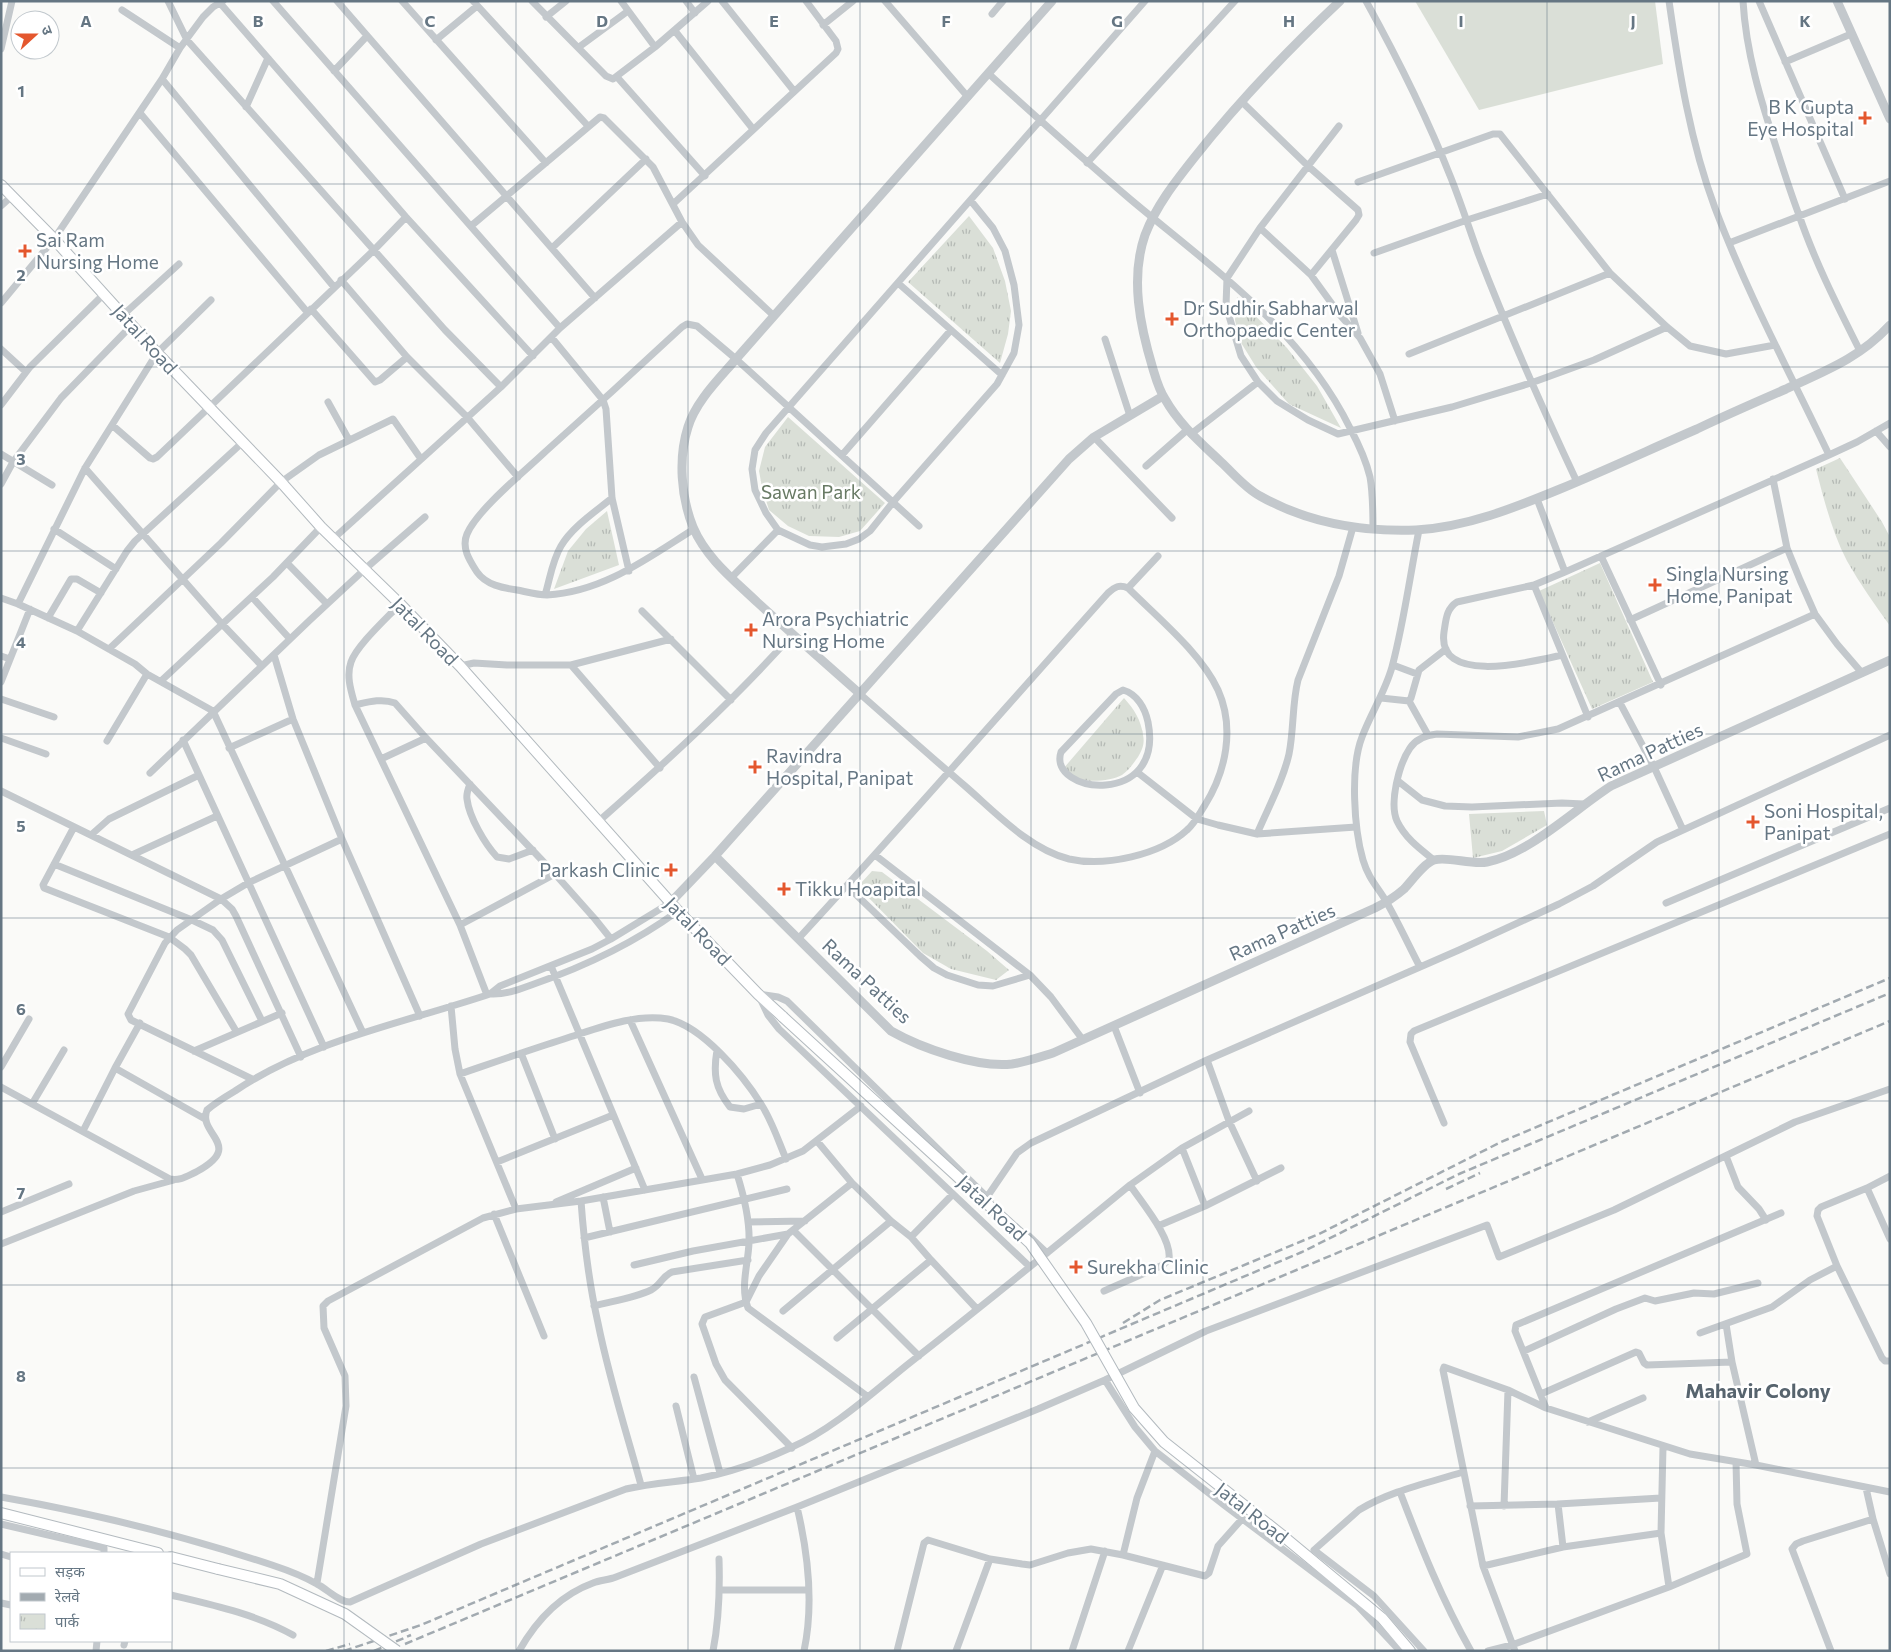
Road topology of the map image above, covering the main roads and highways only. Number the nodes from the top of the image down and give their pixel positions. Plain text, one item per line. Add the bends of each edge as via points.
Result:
1 (1, 185) edge
2 (1, 1513) edge
3 (154, 1552) edge
4 (172, 1557) edge
5 (397, 1651) edge
6 (1410, 1651) edge

1 - 6 main road, Jatal Road, bridge via 321,526 460,666 678,911 758,994 1030,1243 1086,1323 1134,1408 1164,1442 1382,1618
2 - 3 main road
4 - 5 main road, bridge via 280,1584 345,1614

